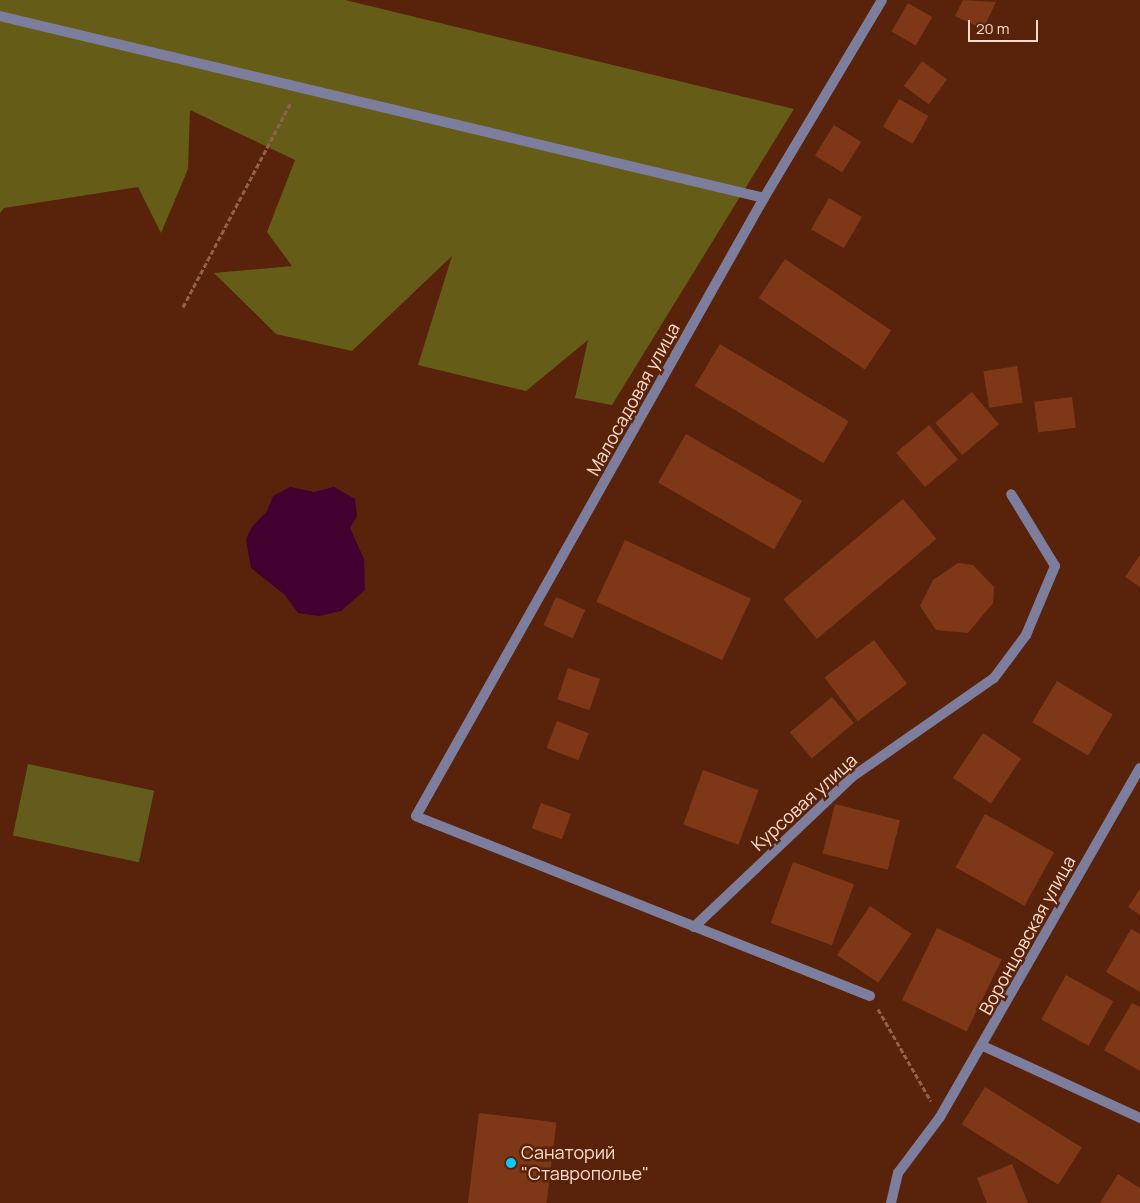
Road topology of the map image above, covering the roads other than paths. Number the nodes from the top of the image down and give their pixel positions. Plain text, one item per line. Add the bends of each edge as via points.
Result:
1 (882, 0) edge
2 (0, 16) edge
3 (764, 198) junction
4 (1011, 494) dead end
5 (1140, 768) edge
6 (694, 926) junction
7 (870, 996) road end
8 (984, 1046) junction
9 (1140, 1118) edge
10 (891, 1203) edge

1 - 3 street, Малосадовая улица
2 - 3 street
3 - 6 street, Малосадовая улица via 416,816
4 - 6 street, Курсовая улица via 1055,566 1026,636 994,678 852,777
5 - 8 street, Воронцовская улица
6 - 7 street
8 - 9 street
8 - 10 street, Воронцовская улица via 940,1117 898,1173

